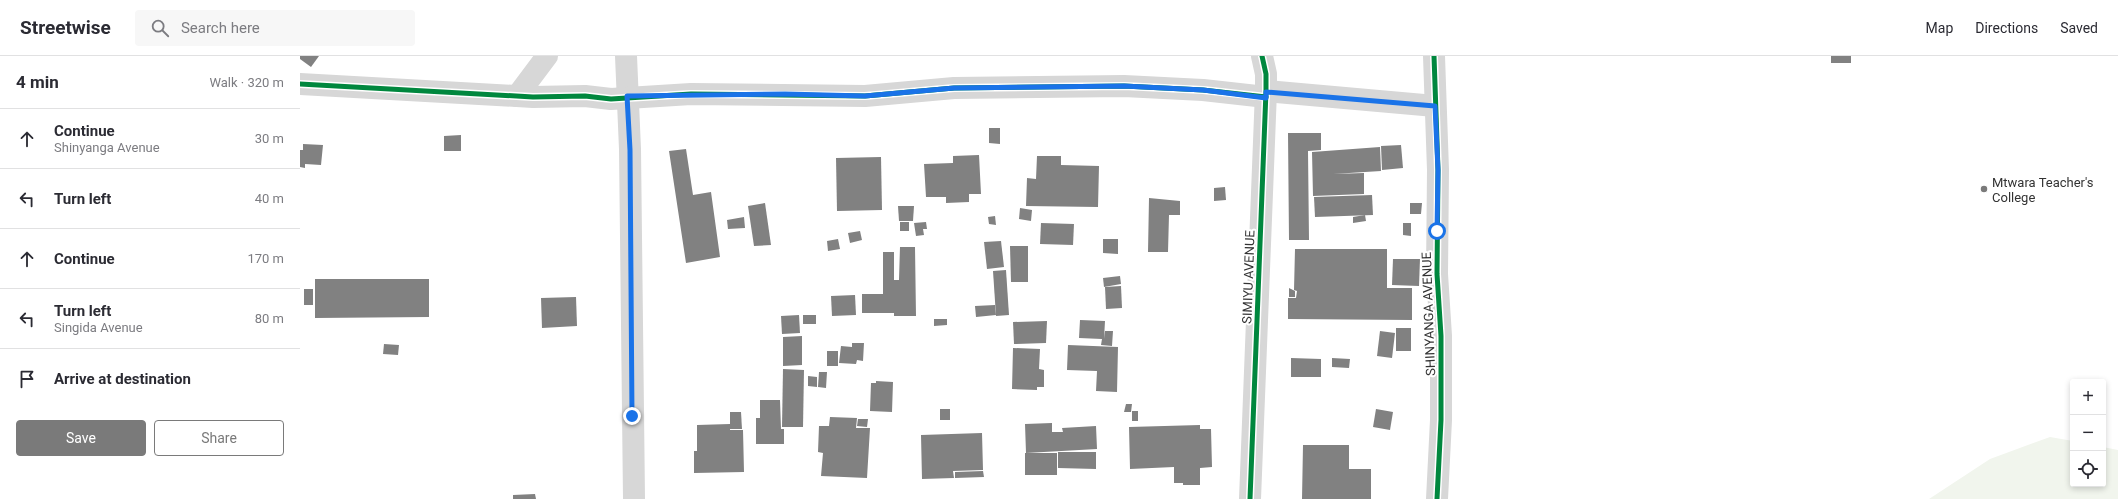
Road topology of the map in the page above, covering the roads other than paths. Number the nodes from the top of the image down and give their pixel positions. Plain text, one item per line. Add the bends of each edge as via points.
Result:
1 (547, 56) edge
2 (626, 56) edge
3 (1262, 56) edge
4 (1434, 56) edge
5 (300, 84) edge
6 (1266, 94) junction
7 (517, 96) junction
8 (627, 96) junction
9 (1435, 106) junction
10 (634, 499) edge
11 (1250, 499) edge
12 (1437, 499) edge

1 - 7 street
2 - 8 street
3 - 6 street, SIMIYU AVENUE
4 - 9 street, SHINYANGA AVENUE
5 - 7 street
6 - 8 street via 1124,86 954,88 865,96
6 - 9 street
6 - 11 street, SIMIYU AVENUE
7 - 8 street
8 - 10 street via 630,150
9 - 12 street, SHINYANGA AVENUE via 1442,420

